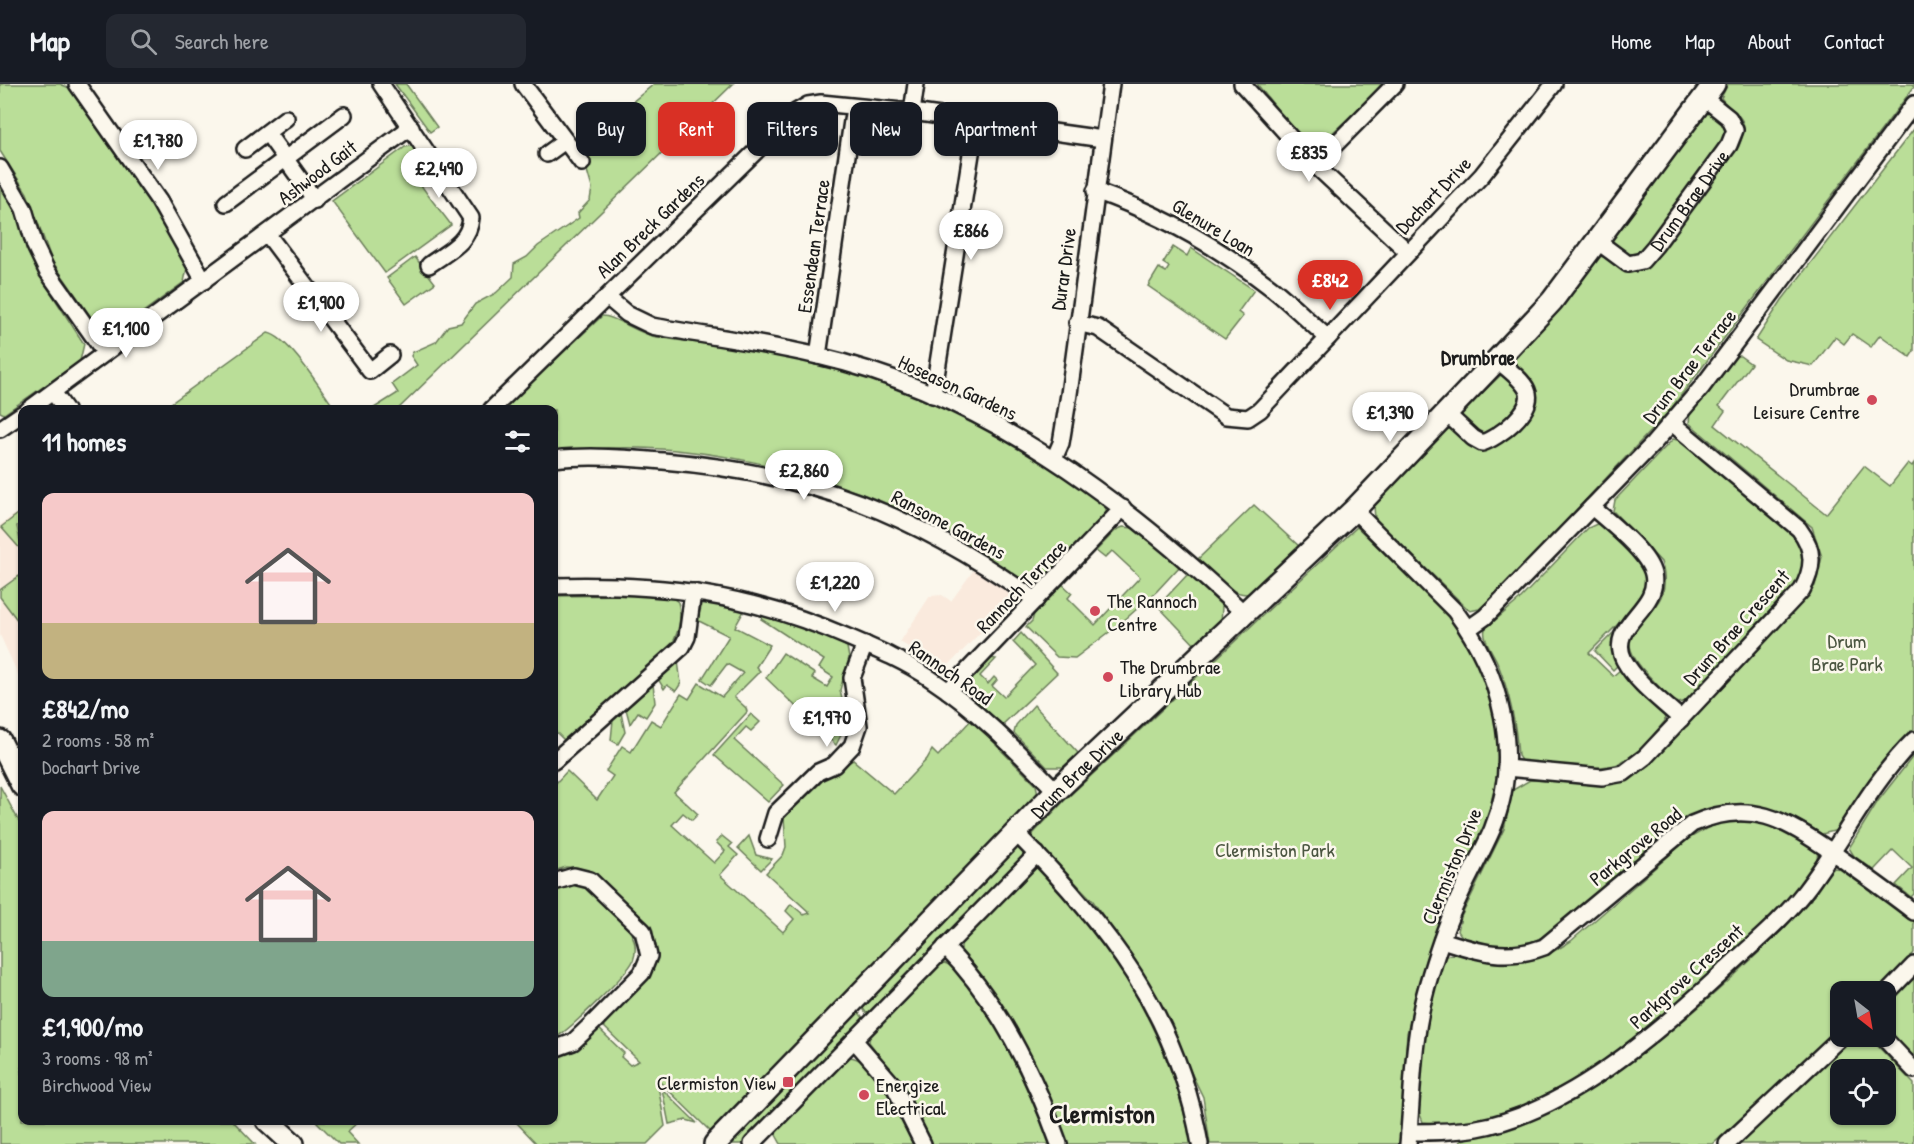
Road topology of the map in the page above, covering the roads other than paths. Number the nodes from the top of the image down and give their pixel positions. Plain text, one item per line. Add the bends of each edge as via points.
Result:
1 (77, 84) edge
2 (381, 84) edge
3 (523, 84) edge
4 (916, 84) edge
5 (1111, 84) edge
6 (1242, 84) edge
7 (1395, 84) edge
8 (1554, 84) edge
9 (1709, 91) edge
10 (913, 102) edge
11 (1914, 104) edge
12 (850, 107) edge
13 (344, 115) dead end
14 (286, 118) dead end
15 (411, 127) junction
16 (267, 133) junction
17 (1058, 133) edge
18 (850, 135) edge
19 (1103, 139) junction
20 (564, 141) junction
21 (245, 149) dead end
22 (547, 154) dead end
23 (971, 156) edge
24 (286, 159) junction
25 (582, 163) dead end
26 (1314, 165) junction
27 (0, 168) edge
28 (1095, 191) junction
29 (315, 200) junction
30 (226, 202) dead end
31 (268, 235) junction
32 (1597, 242) junction
33 (1408, 252) junction
34 (429, 265) dead end
35 (204, 280) junction
36 (607, 297) junction
37 (1077, 323) junction
38 (1328, 338) junction
39 (105, 353) junction
40 (390, 355) dead end
41 (818, 356) junction
42 (1497, 360) junction
43 (53, 392) junction
44 (933, 395) junction
45 (35, 405) edge
46 (62, 405) edge
47 (495, 405) edge
48 (1446, 413) junction
49 (18, 417) edge
50 (1672, 423) junction
51 (0, 429) edge
52 (558, 459) edge
53 (1054, 459) junction
54 (1592, 507) junction
55 (1123, 508) junction
56 (1354, 510) junction
57 (558, 586) edge
58 (693, 591) junction
59 (1036, 600) junction
60 (1246, 615) junction
61 (1468, 629) junction
62 (865, 644) junction
63 (948, 691) junction
64 (1681, 719) junction
65 (1914, 740) edge
66 (0, 741) edge
67 (558, 751) edge
68 (1506, 768) junction
69 (18, 777) edge
70 (1056, 791) junction
71 (1016, 834) junction
72 (768, 838) dead end
73 (1832, 852) junction
74 (1036, 854) junction
75 (558, 881) edge
76 (1914, 912) edge
77 (1442, 940) junction
78 (945, 947) junction
79 (1914, 965) edge
80 (1896, 984) edge
81 (854, 1040) junction
82 (1830, 1047) edge
83 (1892, 1047) edge
84 (558, 1048) edge
85 (1914, 1070) edge
86 (272, 1125) edge
87 (1409, 1138) edge
88 (761, 1141) edge
89 (293, 1144) edge
90 (715, 1144) edge
91 (922, 1144) edge
92 (1059, 1144) edge
93 (1200, 1144) edge
94 (1727, 1144) edge

1 - 35 street via 159,201
2 - 15 street
3 - 20 street
4 - 10 street
5 - 19 street, Durar Drive
6 - 26 street
7 - 26 street
8 - 33 street, Dochart Drive via 1490,166
9 - 32 street, Drum Brae Drive
9 - 32 street, Drum Brae Drive via 1736,130 1730,145 1642,261 1628,264
11 - 50 street, Drum Brae Terrace
12 - 36 street, Alan Breck Gardens via 821,103 796,112
13 - 24 street
14 - 16 street
15 - 29 street, Ashwood Gait
15 - 34 street via 471,218 464,240
16 - 21 street
16 - 24 street
17 - 19 street, Alan Breck Gardens
18 - 41 street, Essendean Terrace
19 - 28 street, Durar Drive
20 - 22 street
20 - 25 street
23 - 44 street
24 - 29 street
24 - 30 street
26 - 33 street
27 - 39 street via 24,209 47,272
28 - 37 street, Durar Drive
28 - 38 street, Glenure Loan via 1124,200 1233,261 1273,289
29 - 31 street, Ashwood Gait
31 - 35 street, Ashwood Gait
31 - 40 street via 370,371
32 - 42 street, Drum Brae Drive via 1552,301
33 - 38 street, Dochart Drive
35 - 39 street, Ashwood Gait
36 - 41 street, Hoseason Gardens via 627,314 652,326
36 - 47 street, Alan Breck Gardens
37 - 38 street, Dochart Drive via 1098,328 1226,416 1237,418 1248,418 1260,410
37 - 53 street, Durar Drive via 1061,443
39 - 43 street, Ashwood Gait
41 - 44 street, Hoseason Gardens via 890,377
42 - 48 street, Drum Brae Drive
42 - 48 street via 1527,389 1529,401 1523,411 1495,438 1482,442
43 - 45 street, Ashwood Gait
43 - 46 street
44 - 53 street, Hoseason Gardens
48 - 56 street, Drum Brae Drive
49 - 51 street
50 - 54 street, Drum Brae Terrace
50 - 64 street, Drum Brae Crescent via 1799,529 1812,554 1802,590
52 - 59 street, Ransome Gardens via 637,459 718,466 843,495 899,518 985,563
53 - 55 street, Hoseason Gardens
54 - 61 street, Drum Brae Terrace via 1485,617
54 - 64 street via 1646,559 1654,576 1652,594 1622,634 1620,646 1636,677
55 - 59 street, Rannoch Terrace
55 - 60 street, Hoseason Gardens via 1192,564
56 - 60 street, Drum Brae Drive
56 - 61 street, Clermiston Drive via 1455,611
57 - 58 street, Rannoch Road
58 - 62 street, Rannoch Road via 767,606
58 - 67 street via 682,647
59 - 63 street, Rannoch Terrace
60 - 70 street, Drum Brae Drive
61 - 68 street, Clermiston Drive via 1488,662 1505,720
62 - 63 street, Rannoch Road via 896,658
62 - 72 street via 852,678 859,726 852,746 834,765 818,772 777,813
63 - 70 street, Rannoch Road via 986,722
64 - 68 street, Drum Brae Crescent via 1624,773 1602,777
65 - 73 street, Parkgrove Crescent via 1886,769
66 - 69 street
68 - 77 street, Clermiston Drive via 1492,829
70 - 71 street, Drum Brae Drive
71 - 74 street
71 - 90 street, Drum Brae Drive
73 - 76 street, Parkgrove Road
73 - 77 street, Parkgrove Road via 1774,817 1749,813 1717,815 1692,824 1544,946 1518,955 1491,955
73 - 87 street, Parkgrove Crescent via 1779,920 1662,1028 1616,1063 1565,1094 1507,1120
74 - 78 street
74 - 93 street via 1104,928 1134,974 1184,1073
75 - 84 street via 574,876 590,880 643,931 649,956 642,973 594,1022 573,1042
77 - 87 street, Clermiston Drive via 1415,1035
78 - 81 street
78 - 92 street via 998,1012 1028,1067
79 - 80 street
81 - 88 street
81 - 91 street via 894,1086
82 - 94 street
83 - 85 street
86 - 89 street

